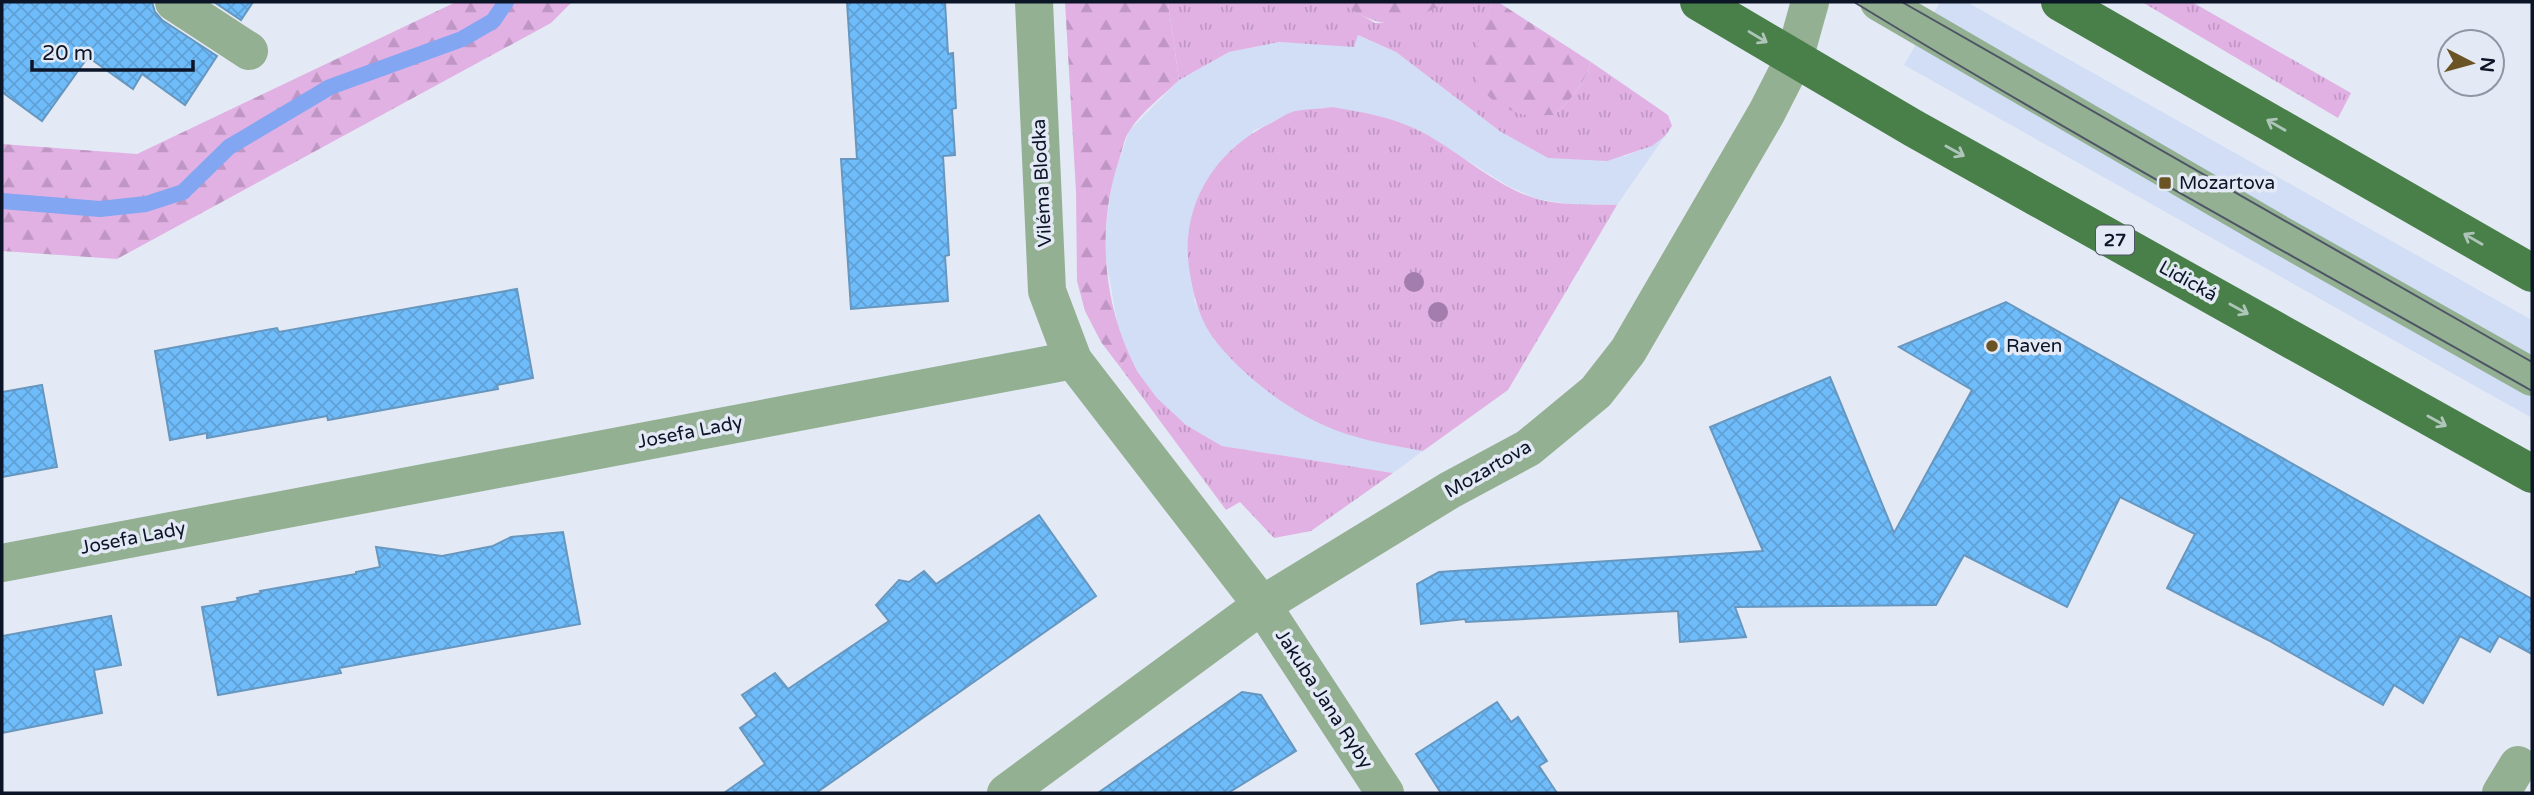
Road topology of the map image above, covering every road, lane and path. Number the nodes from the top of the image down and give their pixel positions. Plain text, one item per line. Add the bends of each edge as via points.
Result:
1 (174, 2) edge
2 (1034, 2) edge
3 (1699, 2) edge
4 (1810, 2) edge
5 (1879, 2) edge
6 (2060, 2) edge
7 (250, 51) dead end
8 (1794, 59) junction
9 (2532, 273) edge
10 (1073, 360) junction
11 (2532, 377) edge
12 (2532, 474) edge
13 (2, 563) edge
14 (1262, 605) junction
15 (1006, 793) edge
16 (1385, 793) edge

1 - 7 street
2 - 10 street, Viléma Blodka via 1047,291
3 -> 8 main road, Lidická / 27
4 - 8 street, Mozartova
5 - 11 street
9 -> 6 main road
8 -> 12 main road, Lidická / 27
8 - 14 street, Mozartova via 1628,351 1596,392 1528,448
10 - 13 street, Josefa Lady
10 - 14 street
14 - 15 street, Mozartova
14 - 16 street, Jakuba Jana Ryby

